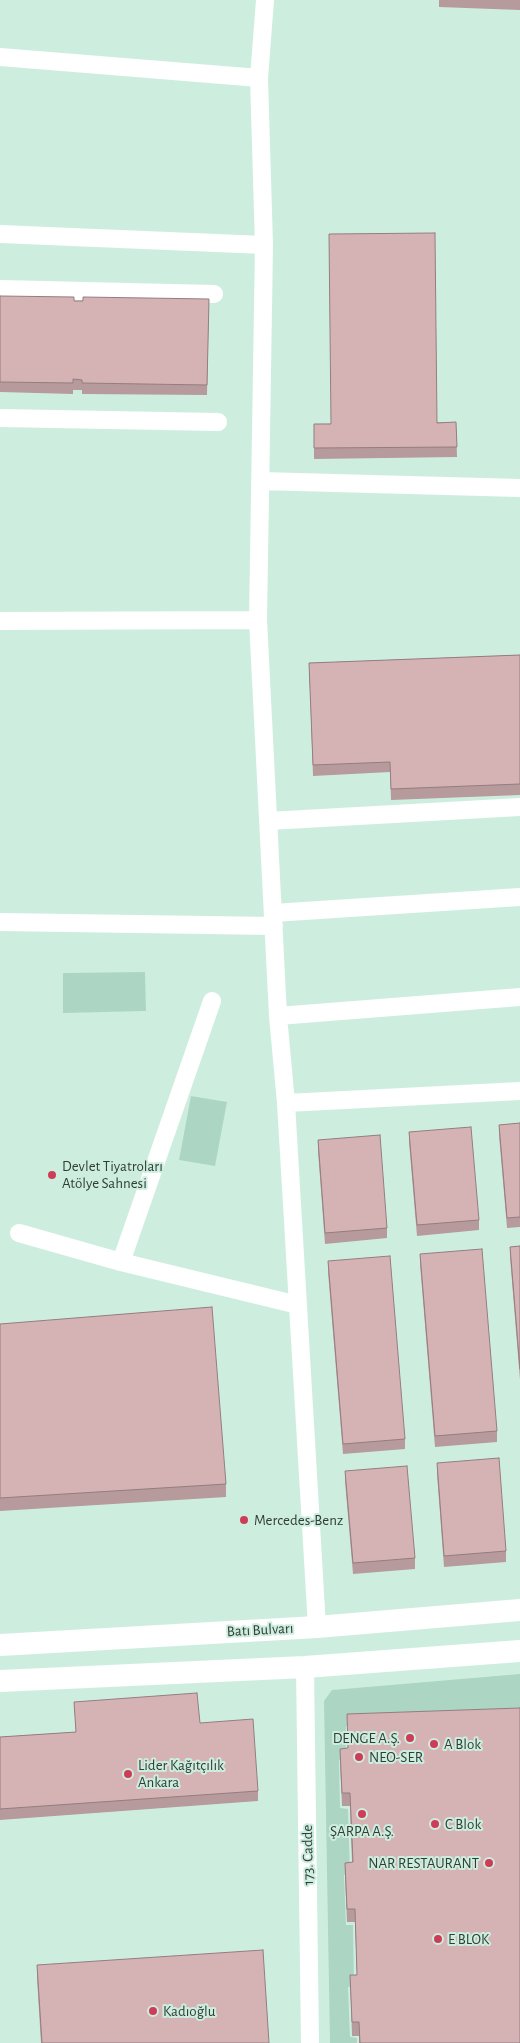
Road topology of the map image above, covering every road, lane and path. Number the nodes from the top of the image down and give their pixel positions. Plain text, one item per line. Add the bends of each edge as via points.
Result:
1 (265, 0) edge
2 (0, 57) edge
3 (259, 78) junction
4 (0, 234) edge
5 (264, 245) junction
6 (0, 289) edge
7 (214, 294) dead end
8 (0, 418) edge
9 (218, 422) dead end
10 (260, 481) junction
11 (520, 488) edge
12 (258, 620) junction
13 (0, 621) edge
14 (520, 807) edge
15 (268, 821) junction
16 (520, 897) edge
17 (273, 919) junction
18 (0, 922) edge
19 (520, 997) edge
20 (212, 1001) dead end
21 (278, 1016) junction
22 (520, 1091) edge
23 (286, 1103) junction
24 (19, 1233) dead end
25 (121, 1262) junction
26 (298, 1305) junction
27 (520, 1610) edge
28 (317, 1627) junction
29 (0, 1645) edge
30 (520, 1651) edge
31 (305, 1667) junction
32 (0, 1681) edge
33 (310, 2043) edge

1 - 3 street
2 - 3 street
3 - 5 street
4 - 5 street
5 - 10 street
6 - 7 street
8 - 9 street
10 - 11 street
10 - 12 street
12 - 13 street
12 - 15 street
14 - 15 street
15 - 17 street
16 - 17 street
17 - 18 street
17 - 21 street
19 - 21 street
20 - 25 street
21 - 23 street
22 - 23 street
23 - 26 street
24 - 25 street
25 - 26 street
26 - 28 street
27 - 28 main road, Batı Bulvarı
28 - 29 main road, Batı Bulvarı
30 - 31 main road
31 - 32 main road
31 - 33 street, 173. Cadde

